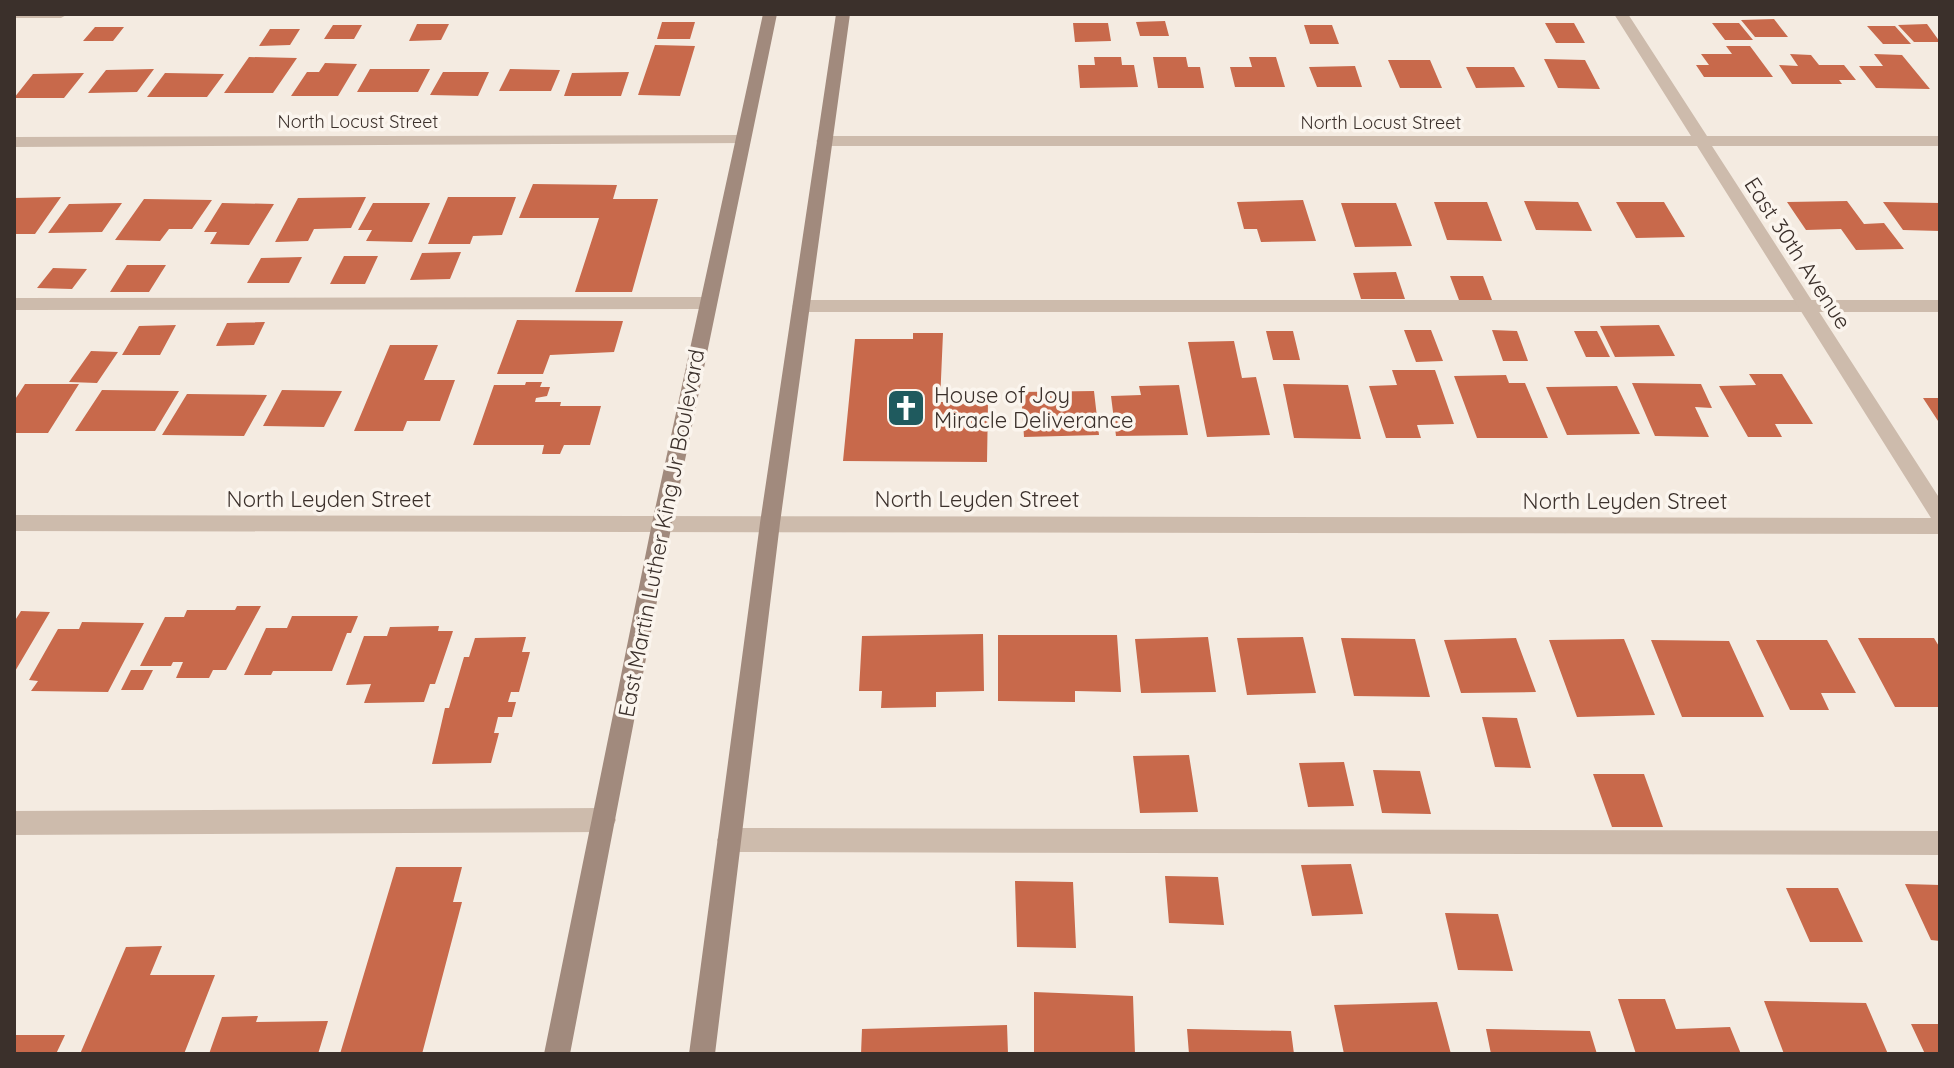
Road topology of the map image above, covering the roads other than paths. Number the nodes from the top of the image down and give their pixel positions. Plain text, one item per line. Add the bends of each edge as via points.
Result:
1 (14, 14) edge
2 (61, 14) edge
3 (770, 14) edge
4 (843, 14) edge
5 (1621, 14) edge
6 (743, 140) junction
7 (823, 141) junction
8 (1940, 141) edge
9 (14, 142) edge
10 (1701, 142) junction
11 (708, 303) junction
12 (14, 304) edge
13 (801, 306) junction
14 (1806, 306) junction
15 (1940, 306) edge
16 (1940, 515) edge
17 (14, 523) edge
18 (662, 523) junction
19 (770, 523) junction
20 (1940, 526) edge
21 (604, 820) junction
22 (14, 823) edge
23 (729, 840) junction
24 (1940, 843) edge
25 (557, 1054) edge
26 (702, 1054) edge

1 - 2 street
3 - 6 main road, East Martin Luther King Jr Boulevard
4 - 7 main road
5 - 10 street, East 30th Avenue
6 - 9 street, North Locust Street
6 - 11 main road, East Martin Luther King Jr Boulevard
7 - 10 street, North Locust Street
7 - 13 main road
8 - 10 street, North Locust Street
10 - 14 street, East 30th Avenue
11 - 12 street
11 - 18 main road, East Martin Luther King Jr Boulevard
13 - 14 street
13 - 19 main road
14 - 15 street
14 - 16 street, East 30th Avenue
17 - 18 street, North Leyden Street
18 - 19 street, North Leyden Street
18 - 21 main road, East Martin Luther King Jr Boulevard
19 - 20 street, North Leyden Street
19 - 23 main road
21 - 22 street
21 - 25 main road, East Martin Luther King Jr Boulevard
23 - 24 street
23 - 26 main road

